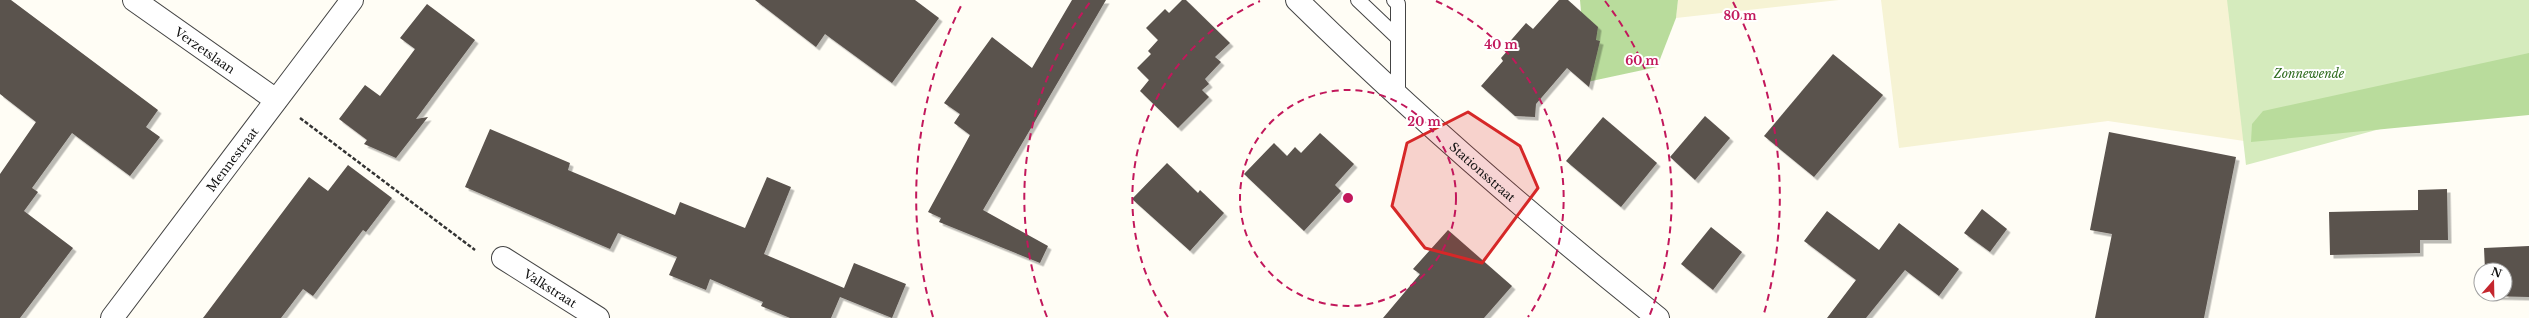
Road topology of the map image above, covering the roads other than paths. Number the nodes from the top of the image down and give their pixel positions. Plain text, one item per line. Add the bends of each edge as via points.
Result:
1 (134, 0) edge
2 (352, 0) edge
3 (1297, 0) edge
4 (1358, 0) edge
5 (1394, 0) edge
6 (1398, 38) junction
7 (1398, 94) junction
8 (276, 100) junction
9 (503, 258) road end
10 (112, 318) edge
11 (598, 318) edge
12 (1658, 318) edge

1 - 8 street, Verzetslaan
2 - 8 street, Mennestraat
3 - 7 street, Stationsstraat
4 - 6 lane
5 - 6 lane via 1398,4
6 - 7 lane
7 - 12 street, Stationsstraat via 1562,242
8 - 10 street, Mennestraat
9 - 11 street, Valkstraat

